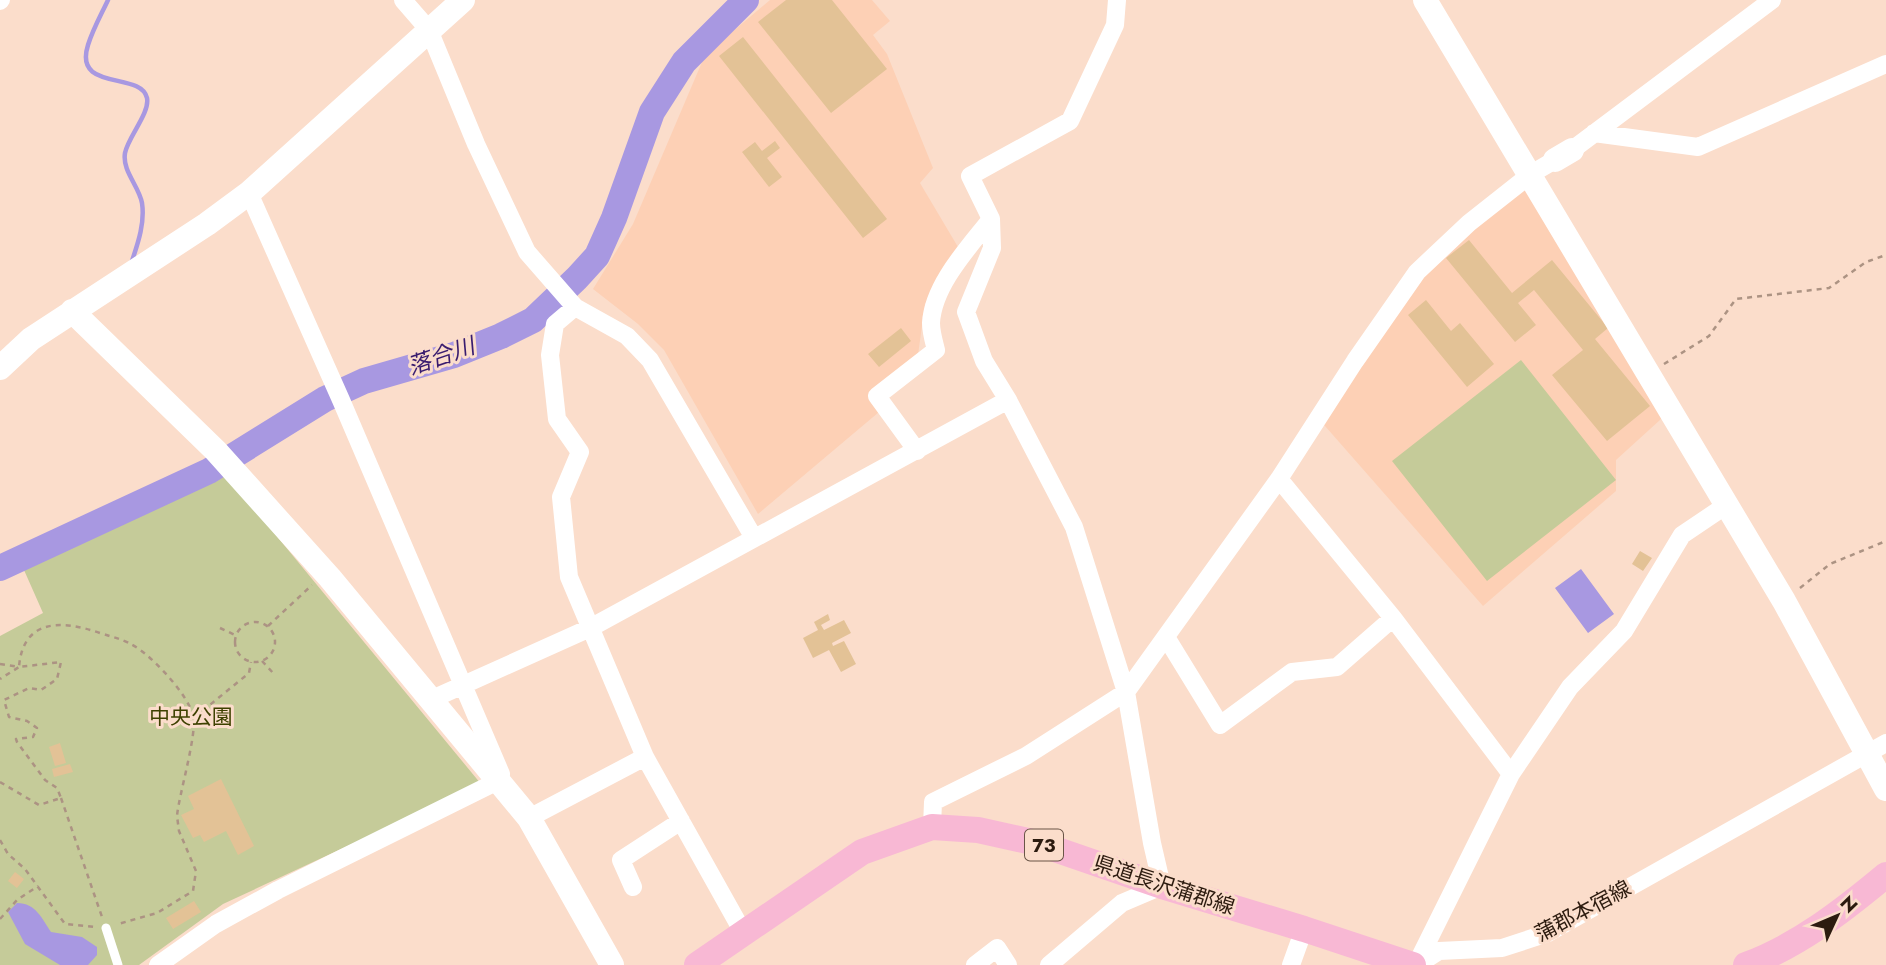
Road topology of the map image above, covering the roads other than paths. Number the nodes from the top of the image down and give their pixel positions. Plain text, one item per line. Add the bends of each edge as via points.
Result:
1 (403, 0) edge
2 (463, 0) edge
3 (1117, 0) edge
4 (1425, 0) edge
5 (1772, 0) edge
6 (429, 30) junction
7 (1886, 64) edge
8 (1594, 133) junction
9 (1531, 174) junction
10 (248, 193) junction
11 (991, 219) junction
12 (574, 306) junction
13 (72, 311) junction
14 (0, 368) edge
15 (1008, 400) junction
16 (918, 451) junction
17 (1279, 479) junction
18 (1725, 506) junction
19 (754, 538) junction
20 (1393, 618) junction
21 (590, 628) junction
22 (1166, 636) junction
23 (461, 685) junction
24 (1126, 692) junction
25 (430, 700) junction
26 (1876, 749) edge
27 (645, 757) junction
28 (1511, 774) junction
29 (504, 788) junction
30 (1886, 789) edge
31 (528, 818) junction
32 (681, 821) junction
33 (932, 827) junction
34 (1886, 875) edge
35 (1162, 886) junction
36 (633, 887) dead end
37 (106, 928) road end
38 (1304, 929) junction
39 (744, 934) junction
40 (118, 965) edge
41 (158, 965) edge
42 (612, 965) edge
43 (697, 965) edge
44 (975, 965) edge
45 (1008, 965) edge
46 (1049, 965) edge
47 (1291, 965) edge
48 (1416, 965) edge
49 (1746, 965) edge

1 - 6 street
2 - 6 street
3 - 11 street via 1115,25 1070,121 971,176
4 - 9 street
5 - 8 street
6 - 10 street
6 - 12 street via 527,252
7 - 8 street via 1698,147
8 - 9 street
9 - 17 street via 1417,272
9 - 18 street
10 - 13 street
10 - 23 street
11 - 15 street via 992,248 966,312 984,361
11 - 16 street via 961,256 934,305 931,326 936,350 877,396
12 - 19 street via 627,337 650,360
12 - 21 street via 555,324 550,355 557,419 580,452 561,497 569,577
13 - 14 street
13 - 25 street via 216,451 330,578
15 - 16 street
15 - 24 street via 1074,527
16 - 19 street
17 - 20 street
17 - 22 street
18 - 26 street
18 - 28 street via 1682,535 1624,631 1570,687
19 - 21 street
20 - 22 street via 1337,667 1292,672 1220,725
20 - 28 street
21 - 23 street
21 - 27 street
22 - 24 street
23 - 25 street
23 - 29 street
24 - 33 street via 1026,756 933,802
24 - 35 street
25 - 29 street
26 - 30 street
26 - 48 street, 蒲郡本宿線 via 1548,933 1502,948 1439,951
27 - 31 street
27 - 32 street
28 - 48 street
29 - 31 street
29 - 41 street via 278,890 216,924
31 - 42 street
32 - 36 street via 621,860
32 - 39 street
33 - 35 main road, 県道長沢蒲郡線 / 73 via 978,830 1037,843
33 - 39 main road, 県道長沢蒲郡線 / 73 via 862,852
34 - 49 main road via 1832,918
35 - 38 main road, 県道長沢蒲郡線 / 73
35 - 46 street via 1122,903
37 - 40 lane
38 - 47 street
38 - 48 main road, 県道長沢蒲郡線 / 73
39 - 43 main road, 県道長沢蒲郡線 / 73
44 - 45 street via 997,948

